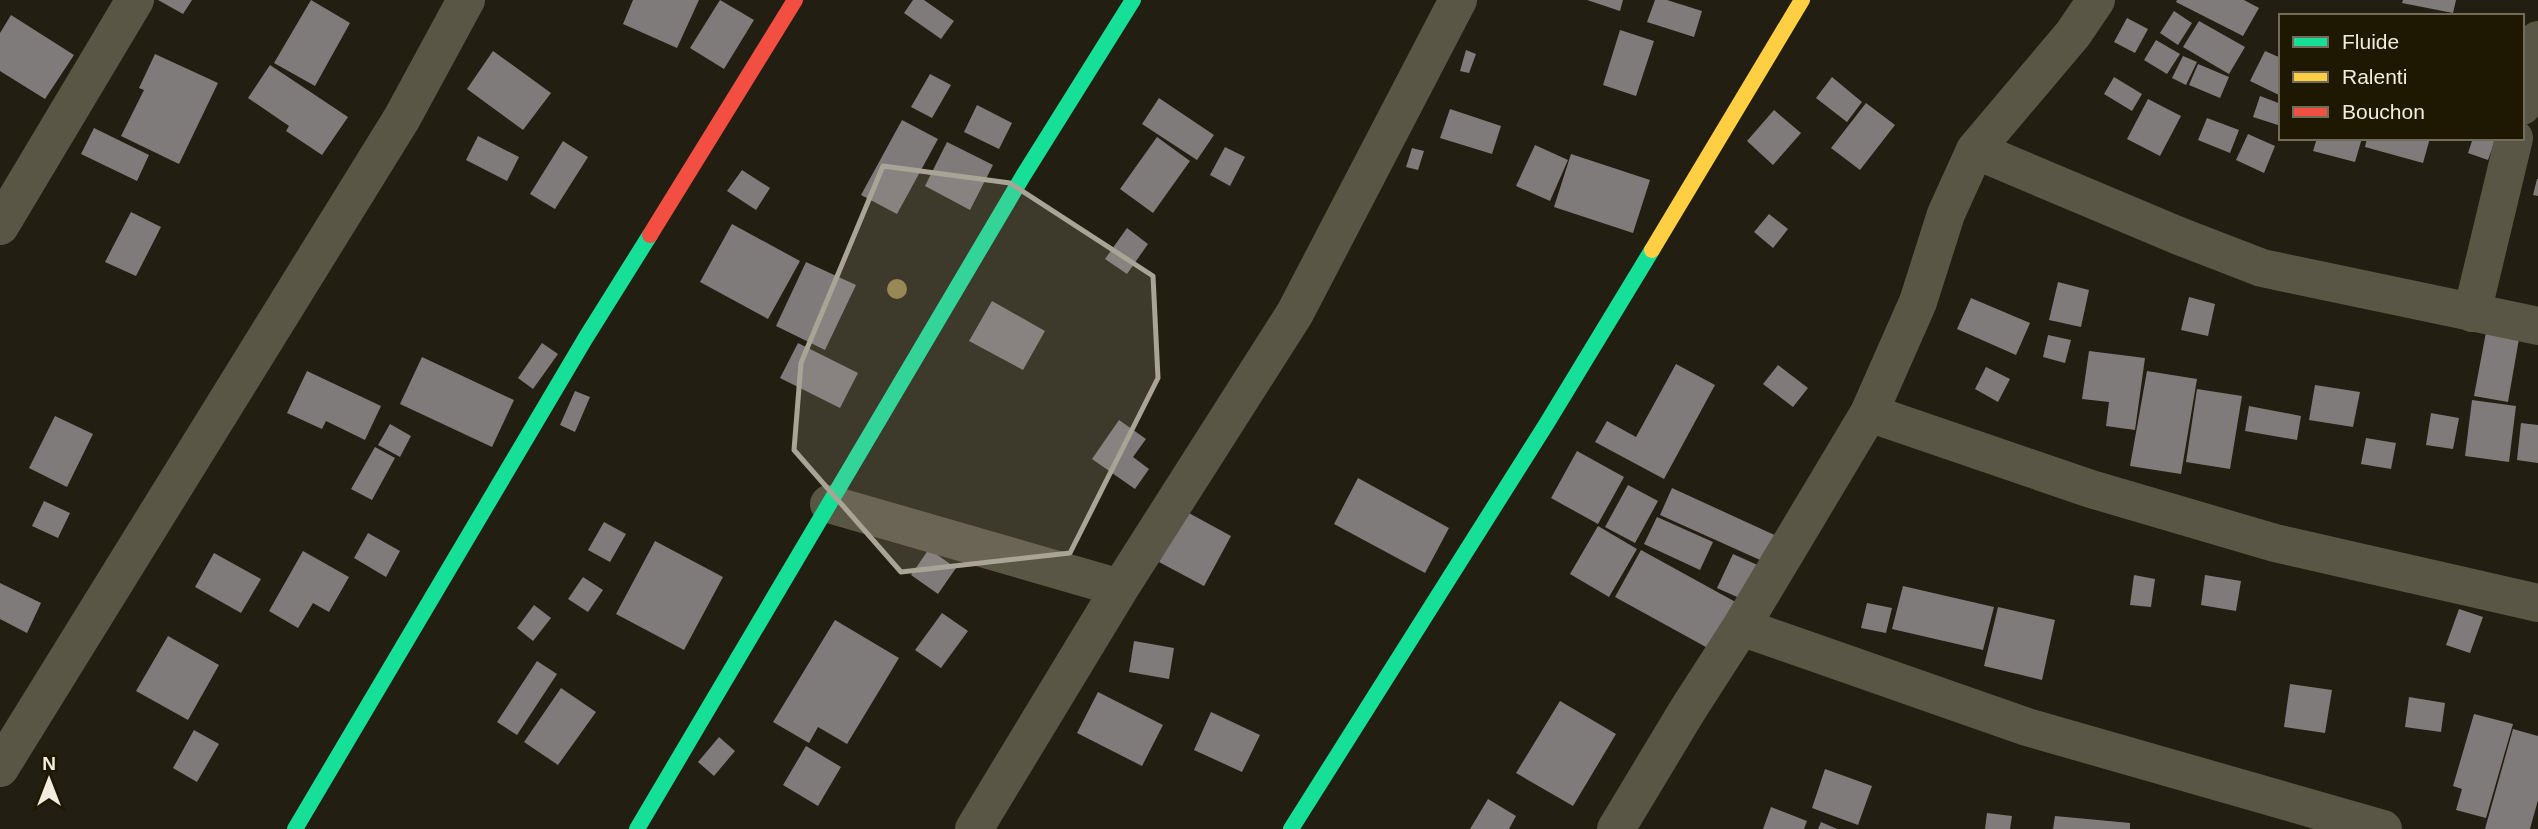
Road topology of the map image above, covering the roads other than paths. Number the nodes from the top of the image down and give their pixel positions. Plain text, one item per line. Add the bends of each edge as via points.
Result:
1 (135, 0) edge
2 (466, 0) edge
3 (795, 0) edge
4 (1133, 0) edge
5 (1458, 0) edge
6 (1802, 0) edge
7 (2096, 0) edge
8 (2538, 40) edge
9 (2524, 98) edge
10 (2514, 140) edge
11 (1975, 150) junction
12 (0, 226) edge
13 (2472, 313) junction
14 (2538, 326) edge
15 (1868, 413) junction
16 (829, 505) junction
17 (1120, 588) junction
18 (2538, 603) edge
19 (1741, 627) junction
20 (0, 768) edge
21 (299, 828) edge
22 (637, 829) edge
23 (974, 829) edge
24 (1291, 829) edge
25 (1616, 829) edge
26 (2383, 829) edge

1 - 12 street
2 - 20 street via 402,118
3 - 21 street via 585,339
4 - 16 street
5 - 17 street via 1295,313
6 - 24 street via 1547,423
7 - 11 street
8 - 9 street
10 - 13 street
11 - 13 street via 2262,268
11 - 15 street via 1946,214 1919,302
13 - 14 street
15 - 18 street via 2091,489 2276,543
15 - 19 street
16 - 17 street
16 - 22 street
17 - 23 street
19 - 25 street
19 - 26 street via 2027,727

